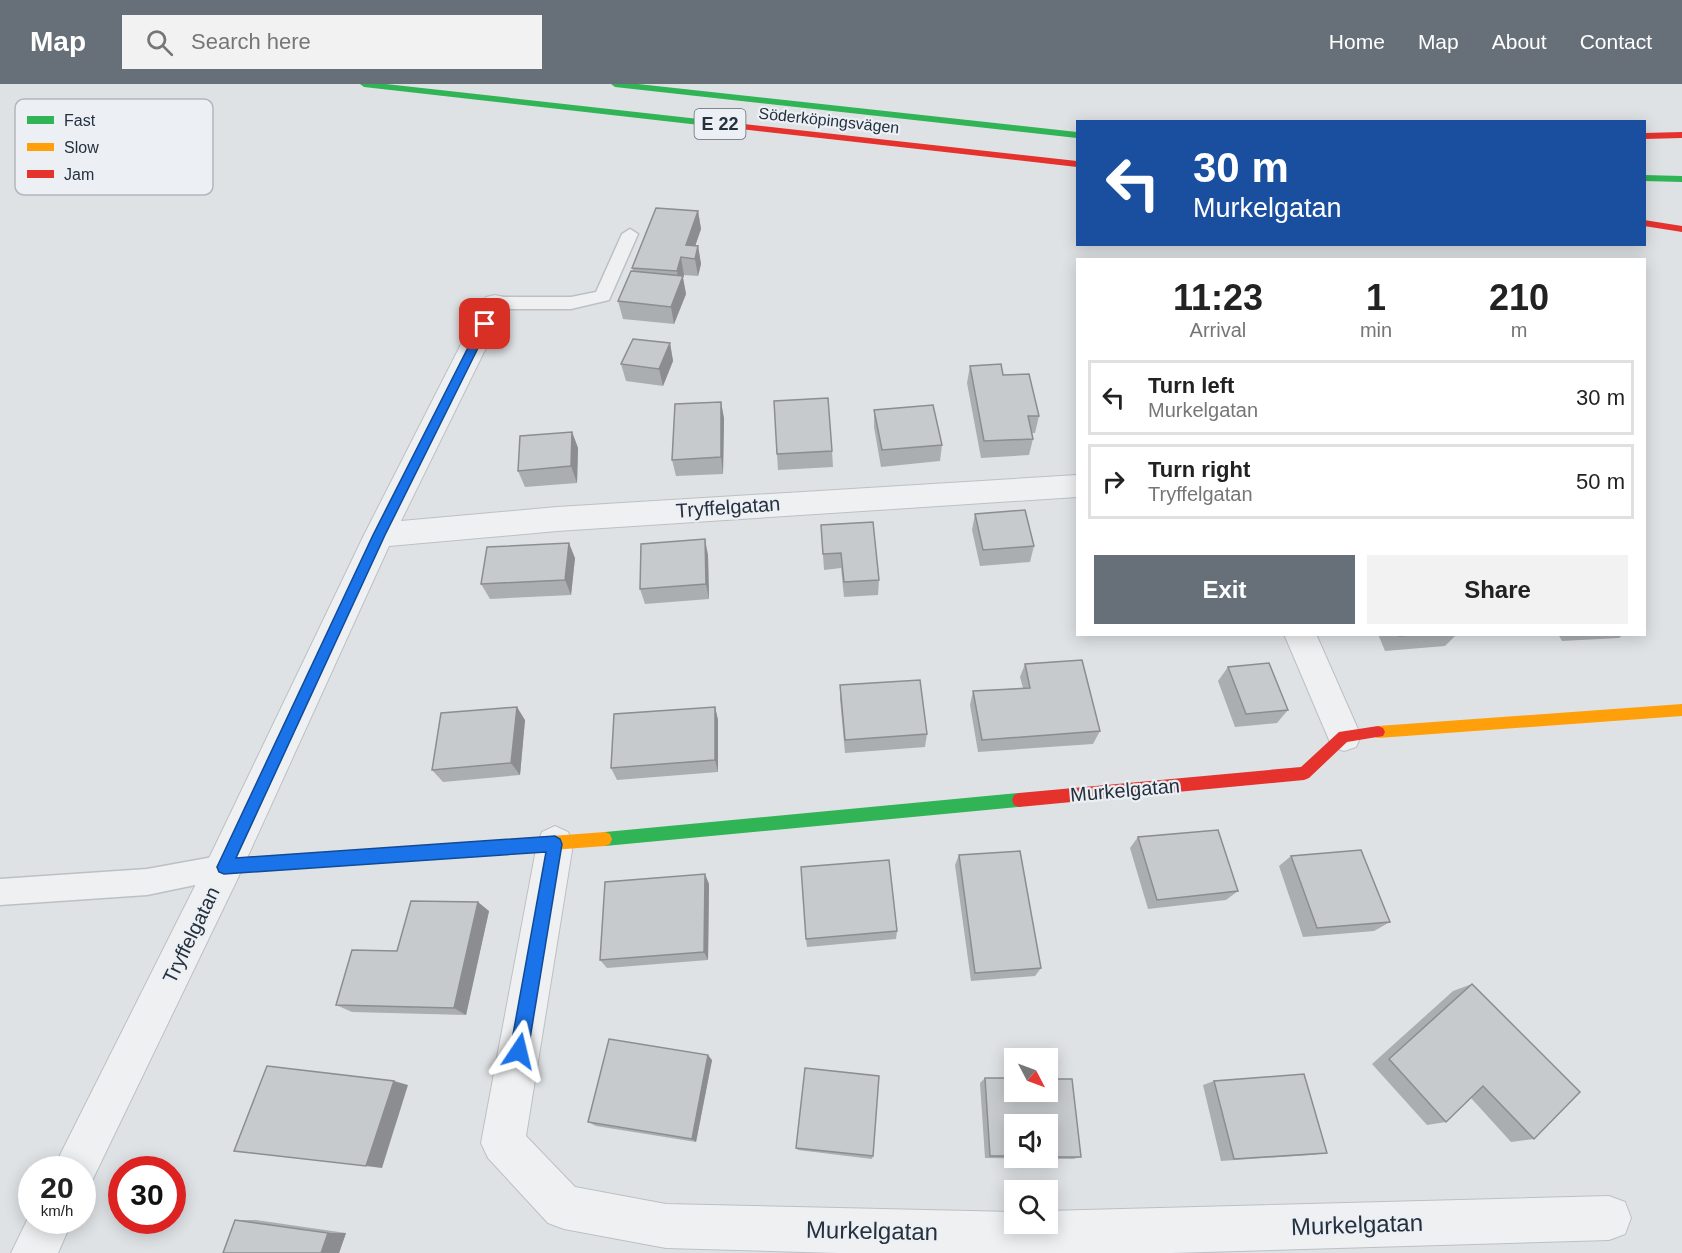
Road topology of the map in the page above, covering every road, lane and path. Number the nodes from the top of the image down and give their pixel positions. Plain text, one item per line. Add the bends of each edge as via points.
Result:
1 (364, 84) edge
2 (615, 84) edge
3 (1076, 135) edge
4 (1682, 135) edge
5 (1646, 136) edge
6 (1076, 164) edge
7 (1646, 178) edge
8 (1682, 180) edge
9 (1646, 224) edge
10 (1682, 230) edge
11 (630, 234) dead end
12 (495, 303) joint
13 (1076, 486) edge
14 (379, 535) junction
15 (1301, 636) edge
16 (1682, 710) edge
17 (1344, 736) junction
18 (555, 844) junction
19 (224, 867) junction
20 (0, 892) edge
21 (82, 1156) edge
22 (1609, 1218) dead end
23 (44, 1234) edge
24 (34, 1253) edge

1 - 6 main road, Söderköpingsvägen / E 22
2 - 3 main road, Söderköpingsvägen / E 22
4 - 5 main road
7 - 8 main road
9 - 10 main road
11 - 12 lane via 603,297 571,303
12 - 14 street, Tryffelgatan
13 - 14 street, Tryffelgatan via 557,519
14 - 19 street, Tryffelgatan
15 - 17 street
16 - 17 main road
17 - 18 main road, Murkelgatan via 1304,773
18 - 19 main road, Murkelgatan
18 - 22 street, Murkelgatan via 503,1143 564,1208 666,1226 1012,1235
19 - 20 lane via 147,882
19 - 21 street, Tryffelgatan
23 - 24 street

